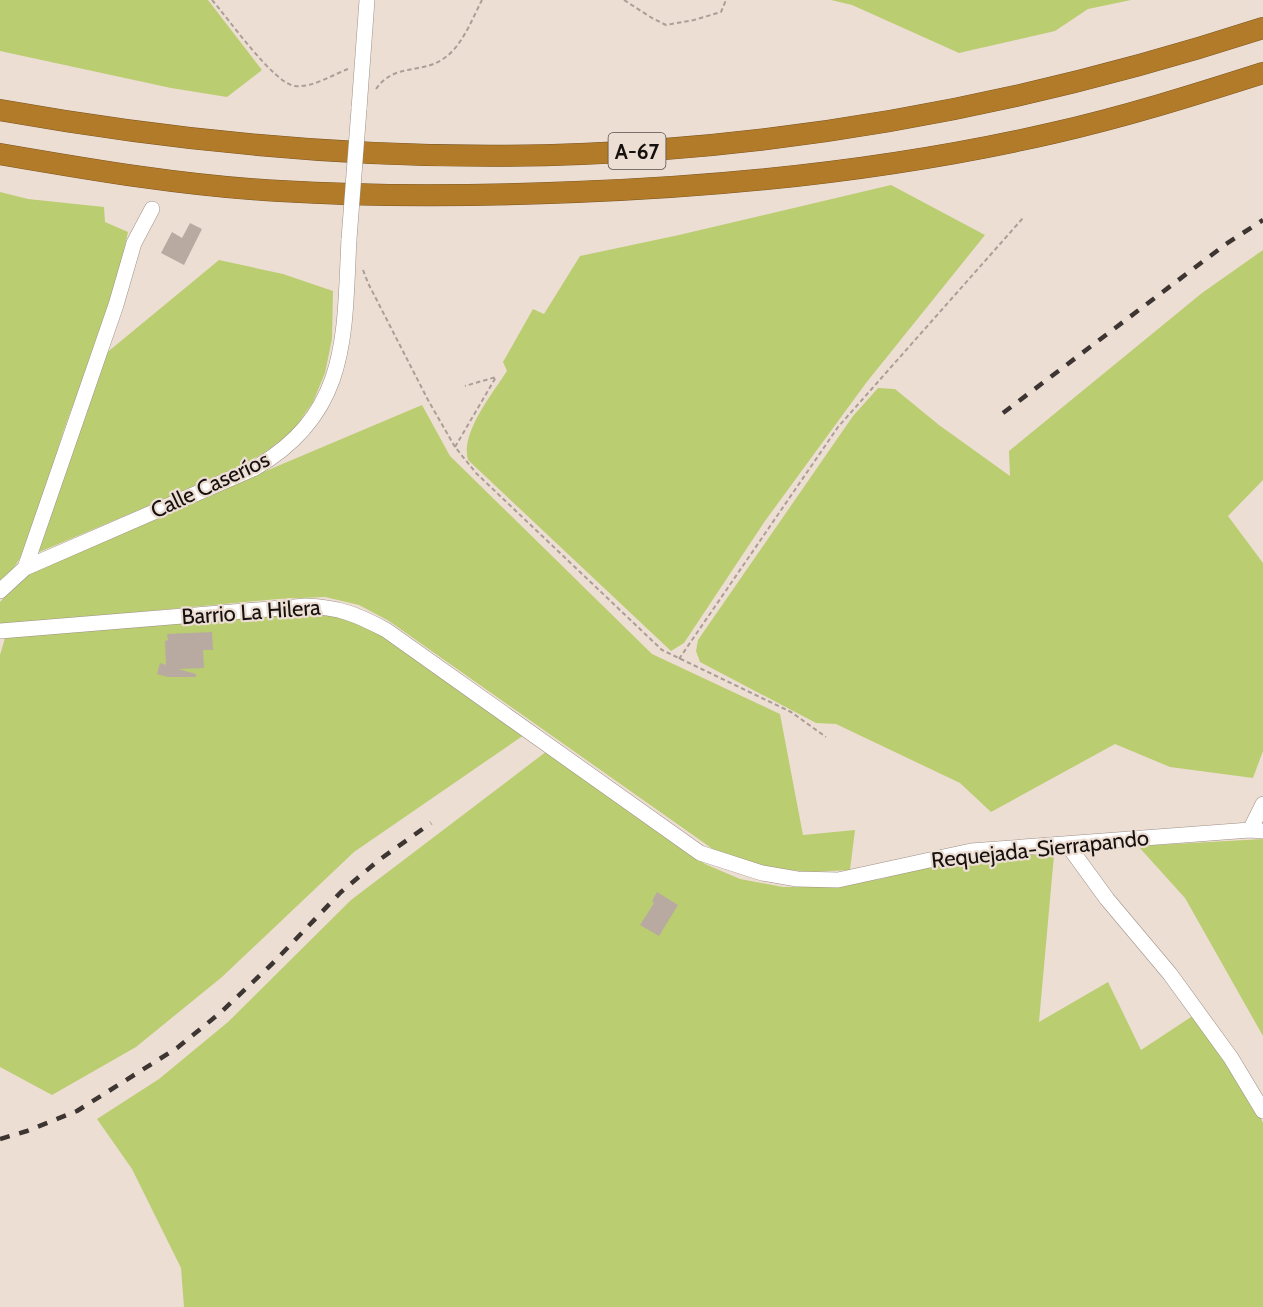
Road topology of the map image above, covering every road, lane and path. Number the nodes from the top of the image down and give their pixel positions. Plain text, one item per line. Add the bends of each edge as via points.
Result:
1 (212, 0) edge
2 (367, 0) edge
3 (482, 0) edge
4 (624, 0) edge
5 (726, 0) edge
6 (1263, 28) edge
7 (361, 66) junction
8 (1263, 73) edge
9 (374, 92) dead end
10 (0, 110) edge
11 (0, 154) edge
12 (152, 208) dead end
13 (1023, 218) dead end
14 (363, 269) dead end
15 (465, 386) dead end
16 (455, 447) junction
17 (25, 568) junction
18 (0, 591) edge
19 (0, 631) edge
20 (679, 659) junction
21 (826, 737) dead end
22 (565, 756) joint
23 (1263, 804) edge
24 (1257, 830) edge
25 (1067, 844) junction
26 (1263, 1111) edge

1 - 7 path via 285,84 303,86
2 - 7 street
3 - 9 path via 449,55 434,64 395,73
4 - 5 path via 660,23 673,25 721,12
6 - 10 highway, A-67 via 1083,80 944,110 757,140 652,150 527,155 308,148 142,132
7 - 17 street, Calle Caseríos, bridge via 343,332 338,367 316,412 291,442 255,468
8 - 11 highway, A-67 via 1055,133 983,148 836,172 642,189 486,195 278,191 111,172
12 - 17 street, Calle Caseríos via 134,243
13 - 20 path via 838,427
14 - 16 path
15 - 16 path via 496,377
16 - 20 path via 464,461 517,513 662,650
17 - 18 street, Calle Caseríos
19 - 22 street, Barrio La Hilera via 306,606 344,610 386,630
20 - 21 path via 791,712
22 - 25 street, Requejada-Sierrapando via 700,853 762,873 838,880 971,851
23 - 24 street
24 - 25 street, Requejada-Sierrapando
25 - 26 street via 1170,974 1231,1058

